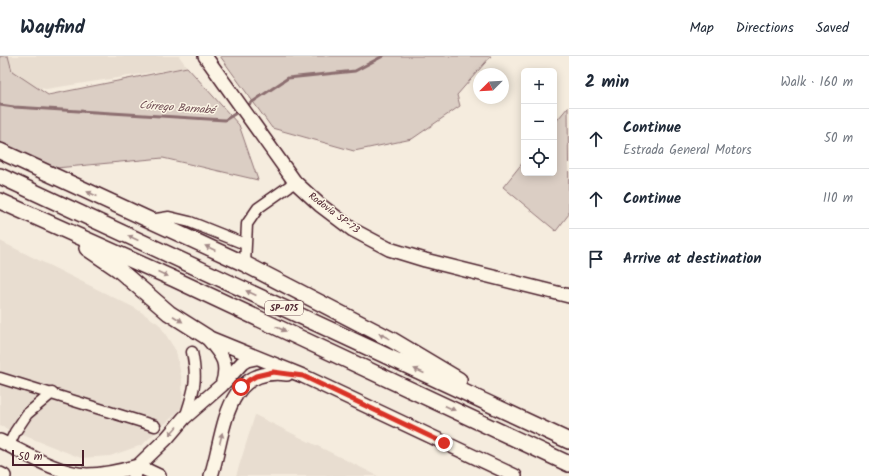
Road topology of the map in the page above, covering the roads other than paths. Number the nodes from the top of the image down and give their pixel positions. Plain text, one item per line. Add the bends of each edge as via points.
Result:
1 (205, 56) edge
2 (0, 151) edge
3 (0, 176) edge
4 (295, 182) junction
5 (0, 201) edge
6 (20, 210) junction
7 (149, 220) junction
8 (245, 244) junction
9 (245, 264) junction
10 (569, 296) edge
11 (207, 337) junction
12 (192, 352) dead end
13 (256, 358) junction
14 (303, 376) junction
15 (0, 378) edge
16 (222, 386) junction
17 (52, 393) junction
18 (184, 418) junction
19 (525, 420) junction
20 (155, 426) dead end
21 (569, 441) edge
22 (5, 443) edge
23 (569, 464) edge
24 (136, 471) edge
25 (0, 474) edge
26 (4, 476) edge
27 (159, 476) edge
28 (211, 476) edge
29 (514, 476) edge

1 - 4 main road, Rodovia SP-73
7 -> 2 highway
19 -> 3 highway, SP-075
4 - 8 street via 258,208 247,224
4 - 10 main road, Rodovia SP-73 via 353,230 389,249
5 - 6 highway, SP-075
6 -> 11 highway via 96,254 118,269 169,313
6 -> 23 highway, SP-075 via 174,279
7 - 8 street via 169,217 190,222
9 -> 7 highway
8 - 9 street
19 -> 9 highway via 392,340
11 - 13 main road
11 - 16 main road via 223,356 226,374
12 - 18 street via 196,381
13 - 14 main road
13 - 16 main road via 242,363
28 -> 14 main road via 227,415 241,387 256,376 273,372
14 - 29 main road
15 - 17 street
16 - 18 main road
17 - 20 street
17 - 22 street via 27,414
18 -> 24 main road
19 - 21 highway, SP-075
22 - 24 main road via 51,465 85,475
24 - 27 main road
25 - 26 main road

